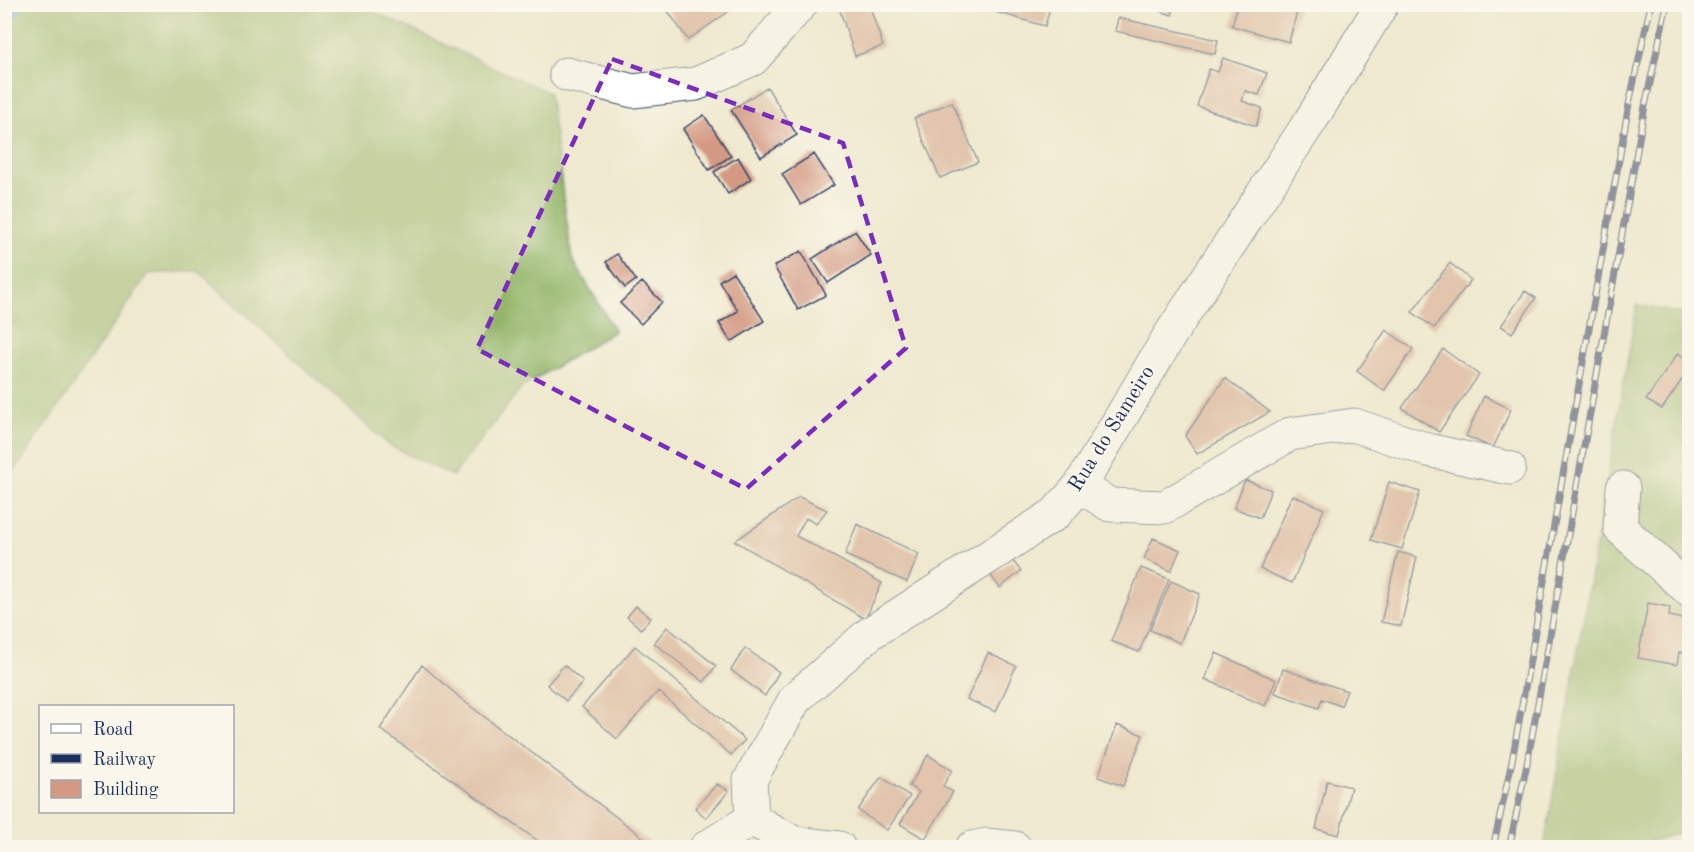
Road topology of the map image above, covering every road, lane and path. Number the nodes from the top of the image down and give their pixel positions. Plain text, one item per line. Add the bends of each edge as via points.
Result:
1 (801, 4) edge
2 (1382, 4) edge
3 (566, 74) dead end
4 (1509, 468) dead end
5 (1080, 486) junction
6 (1623, 488) dead end
7 (1689, 591) edge
8 (752, 819) junction
9 (706, 848) edge
10 (838, 848) edge
11 (972, 848) edge
12 (1016, 848) edge

1 - 3 street via 753,59 696,84 633,92
2 - 5 street, Rua do Sameiro via 1170,335
4 - 5 street via 1428,450 1354,425 1290,434 1165,507 1110,505
5 - 8 street, Rua do Sameiro via 1054,514 869,634 795,699 750,780
6 - 7 street via 1620,528
8 - 9 street
8 - 10 street via 794,843
11 - 12 street

